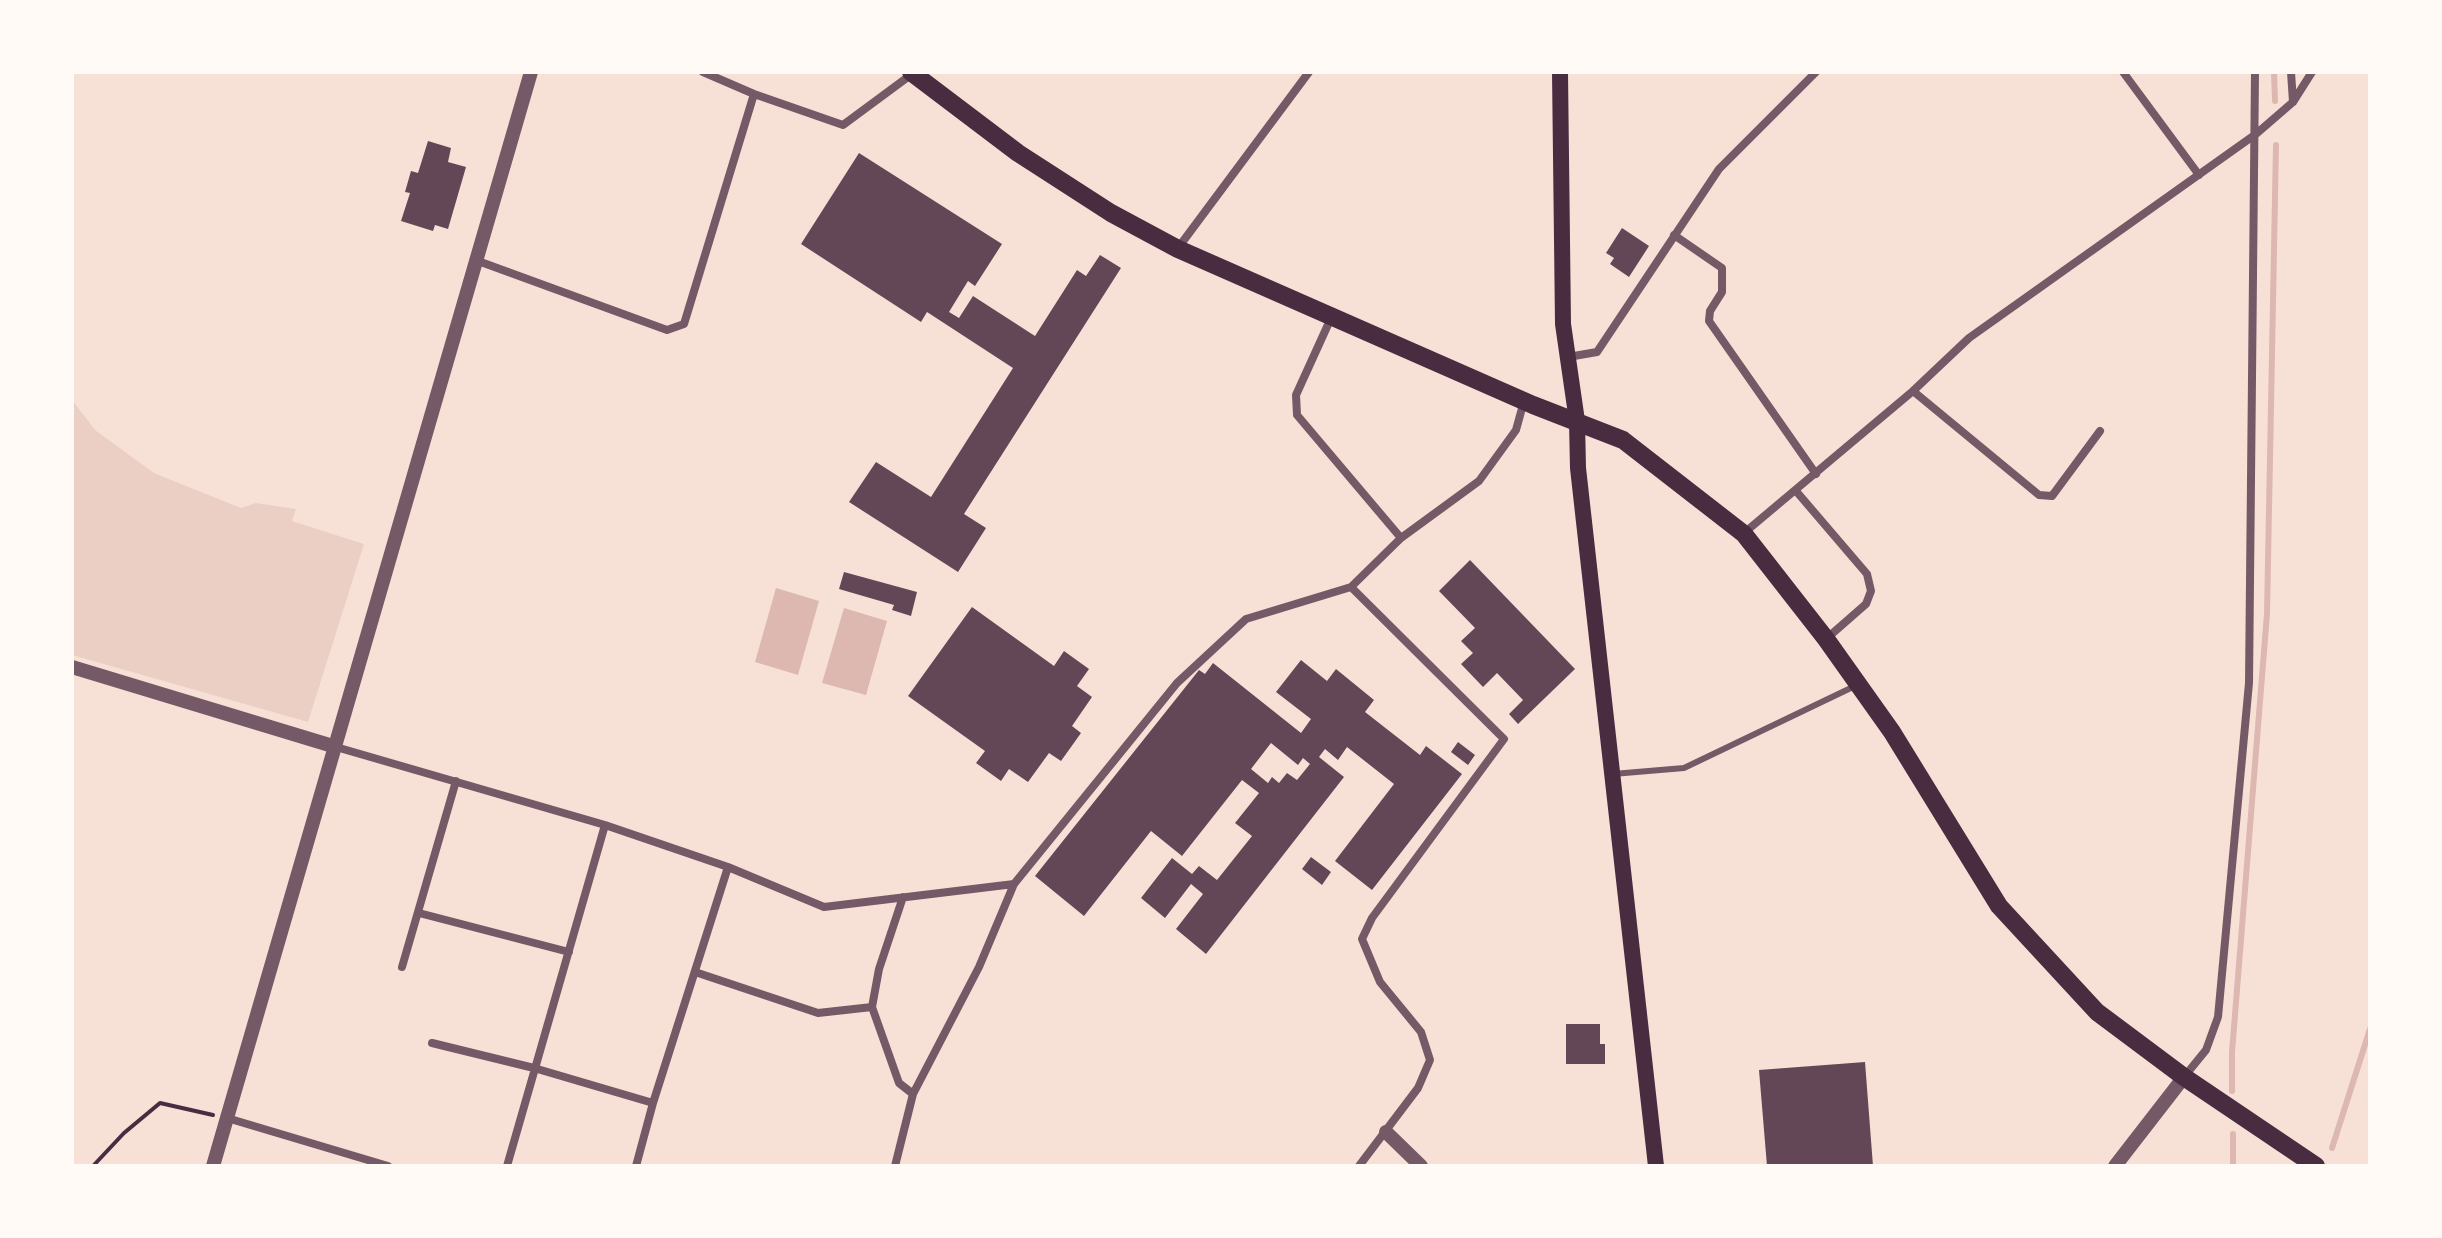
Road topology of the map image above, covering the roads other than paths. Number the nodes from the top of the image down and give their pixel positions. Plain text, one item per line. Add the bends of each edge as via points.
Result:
1 (531, 72) edge
2 (703, 72) edge
3 (1309, 72) edge
4 (1560, 72) edge
5 (1816, 72) edge
6 (2123, 72) edge
7 (2255, 72) edge
8 (2291, 72) edge
9 (2312, 72) edge
10 (912, 73) edge
11 (754, 94) junction
12 (2293, 102) junction
13 (2256, 134) junction
14 (2199, 175) junction
15 (1674, 235) junction
16 (1178, 249) junction
17 (478, 261) junction
18 (1331, 318) junction
19 (1568, 357) junction
20 (1913, 391) junction
21 (1524, 401) junction
22 (1577, 421) junction
23 (2100, 431) dead end
24 (1816, 474) junction
25 (1796, 491) junction
26 (1744, 534) junction
27 (1401, 538) junction
28 (1351, 587) junction
29 (1826, 639) junction
30 (72, 667) edge
31 (1858, 684) junction
32 (336, 747) junction
33 (1613, 774) junction
34 (456, 781) junction
35 (605, 825) junction
36 (728, 867) junction
37 (1014, 884) junction
38 (903, 897) junction
39 (419, 913) junction
40 (569, 952) junction
41 (402, 967) dead end
42 (695, 972) junction
43 (872, 1007) junction
44 (432, 1043) dead end
45 (534, 1068) junction
46 (2184, 1077) junction
47 (913, 1094) junction
48 (653, 1103) junction
49 (227, 1118) junction
50 (1386, 1132) junction
51 (213, 1166) edge
52 (388, 1166) edge
53 (507, 1166) edge
54 (636, 1166) edge
55 (895, 1166) edge
56 (1359, 1166) edge
57 (1421, 1166) edge
58 (1656, 1166) edge
59 (2115, 1166) edge
60 (2316, 1166) edge

1 - 17 street
2 - 11 street
3 - 16 street
4 - 19 main road via 1563,324
5 - 15 street via 1719,169
6 - 14 street
7 - 13 street
8 - 12 street
9 - 12 street
10 - 11 street via 843,125
10 - 16 main road via 1018,153
11 - 17 street via 684,324 667,330
12 - 13 street
13 - 14 street
13 - 46 street via 2249,683 2218,1017 2206,1050
14 - 20 street via 1969,338
15 - 19 street via 1597,352
15 - 24 street via 1722,268 1722,292 1709,321
16 - 18 main road
17 - 32 street
18 - 21 main road
18 - 27 street via 1296,395 1297,415
19 - 22 main road
20 - 23 street via 2039,495 2052,496
20 - 24 street
21 - 22 main road
21 - 27 street via 1516,430 1479,481
22 - 26 main road via 1623,440
22 - 33 main road
24 - 25 street
25 - 26 street
25 - 29 street via 1867,574 1871,591 1866,604
26 - 29 main road
27 - 28 street
28 - 37 street via 1246,619 1177,683
28 - 50 street via 1504,739 1372,918 1362,939 1380,982 1421,1032 1430,1060 1418,1088
29 - 31 main road
30 - 32 street
31 - 33 lane via 1684,768
31 - 46 main road via 1999,906 2097,1012
32 - 34 street
32 - 49 street
33 - 58 main road
34 - 35 street
34 - 39 street
35 - 36 street
35 - 40 street
36 - 38 street via 824,907
36 - 42 street
37 - 38 street
37 - 47 street via 979,967
38 - 43 street
39 - 40 street
39 - 41 street
40 - 45 street
42 - 43 street via 818,1013
42 - 48 street
43 - 47 street via 899,1083
44 - 45 street
45 - 48 street
45 - 53 street
46 - 59 street
46 - 60 main road
47 - 55 street
48 - 54 street
49 - 51 street
49 - 52 street
50 - 56 street
50 - 57 street

